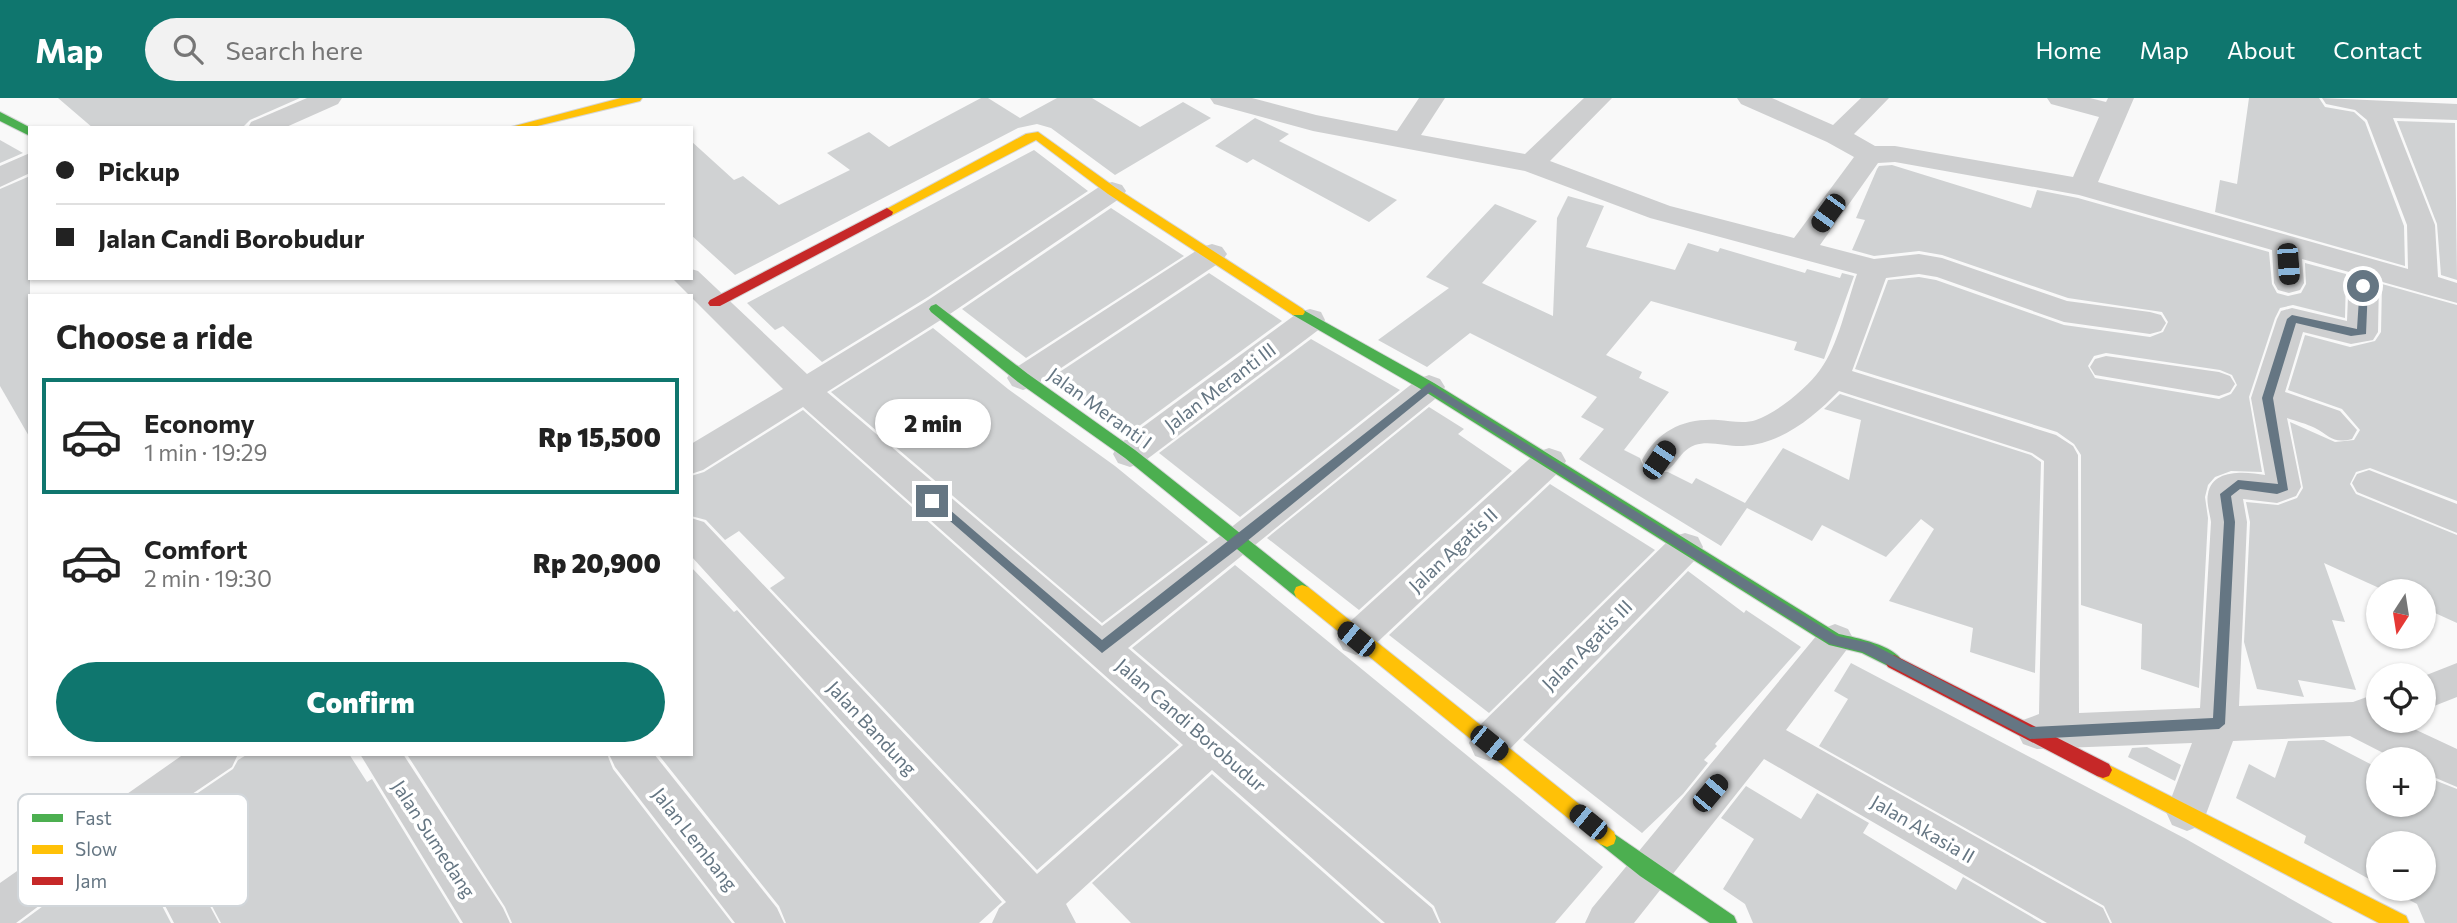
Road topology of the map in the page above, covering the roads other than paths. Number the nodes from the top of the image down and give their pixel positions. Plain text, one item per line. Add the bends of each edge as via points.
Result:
1 (329, 98) edge
2 (636, 98) edge
3 (1223, 98) edge
4 (1432, 98) edge
5 (1599, 98) edge
6 (1750, 98) edge
7 (1876, 98) edge
8 (2060, 98) edge
9 (2335, 98) edge
10 (2117, 105) edge
11 (2372, 109) junction
12 (2457, 112) edge
13 (0, 116) edge
14 (550, 124) edge
15 (266, 126) edge
16 (532, 126) edge
17 (28, 130) edge
18 (1837, 136) junction
19 (1403, 142) junction
20 (1870, 155) junction
21 (28, 162) edge
22 (1531, 164) junction
23 (0, 178) edge
24 (2082, 187) junction
25 (1112, 191) junction
26 (2286, 245) junction
27 (1800, 251) junction
28 (1212, 254) junction
29 (2364, 267) junction
30 (1874, 270) junction
31 (689, 280) edge
32 (2289, 283) dead end
33 (2423, 284) junction
34 (2457, 293) edge
35 (715, 303) junction
36 (936, 309) junction
37 (1310, 320) junction
38 (1833, 377) junction
39 (1023, 378) junction
40 (2219, 384) dead end
41 (1429, 387) junction
42 (805, 391) junction
43 (2267, 398) junction
44 (2340, 430) dead end
45 (1130, 454) junction
46 (693, 460) edge
47 (1659, 460) dead end
48 (1549, 461) junction
49 (2369, 483) dead end
50 (2457, 519) edge
51 (693, 534) edge
52 (1237, 543) junction
53 (1685, 547) junction
54 (1356, 639) junction
55 (1835, 640) junction
56 (1102, 647) junction
57 (2457, 680) edge
58 (2436, 688) edge
59 (2366, 714) edge
60 (2219, 724) junction
61 (2044, 732) junction
62 (2397, 733) edge
63 (1758, 735) junction
64 (1489, 743) junction
65 (1212, 744) junction
66 (215, 756) edge
67 (381, 756) edge
68 (631, 756) edge
69 (2457, 769) edge
70 (158, 794) edge
71 (2187, 812) junction
72 (1647, 870) junction
73 (18, 896) edge
74 (188, 906) edge
75 (0, 909) edge
76 (2344, 909) edge
77 (1034, 917) edge
78 (197, 923) edge
79 (488, 923) edge
80 (762, 923) edge
81 (1417, 923) edge
82 (1607, 923) edge
83 (1727, 923) edge
84 (2088, 923) edge
85 (2399, 923) edge

1 - 15 street
2 - 14 street
3 - 19 street
4 - 19 street
5 - 22 street
6 - 18 street
7 - 18 street
8 - 10 street
9 - 11 street
10 - 24 street
11 - 12 street
11 - 33 street via 2379,116 2418,216
13 - 17 street
14 - 16 street
18 - 20 street
19 - 22 street
20 - 24 street via 1895,154
20 - 27 street
21 - 23 street
22 - 27 street via 1660,212
24 - 26 street
25 - 28 street
25 - 35 street via 1035,135
25 - 36 street
26 - 29 street
26 - 32 street
27 - 30 street
28 - 37 street
28 - 39 street
29 - 33 street
29 - 43 street via 2362,332 2292,319
30 - 38 street
30 - 40 street via 1919,264 1942,268 2064,312 2137,322 2104,376
31 - 35 street, Jalan Candi Borobudur
33 - 34 street
35 - 42 street, Jalan Candi Borobudur
36 - 39 street, Jalan Meranti I
36 - 42 street
37 - 41 street
37 - 45 street, Jalan Meranti III
38 - 47 street via 1782,423 1760,432 1693,432 1672,441
38 - 61 street via 2044,444 2061,455
39 - 45 street, Jalan Meranti I
41 - 48 street
41 - 52 street
42 - 46 street
42 - 56 street, Jalan Candi Borobudur
43 - 44 street via 2328,420
43 - 60 street via 2284,486 2277,490 2238,484 2225,494 2229,522
45 - 52 street, Jalan Meranti I
48 - 53 street
48 - 54 street, Jalan Agatis II
49 - 50 street
51 - 77 street, Jalan Bandung
52 - 54 street, Jalan Meranti I
52 - 56 street
53 - 55 street
53 - 64 street, Jalan Agatis III
54 - 64 street, Jalan Meranti I
55 - 61 street via 1866,647
55 - 63 street
56 - 65 street, Jalan Candi Borobudur
57 - 58 street
59 - 60 street
60 - 61 street
60 - 71 street
61 - 71 street
62 - 69 street
63 - 72 street
63 - 84 street, Jalan Akasia II
64 - 72 street, Jalan Meranti I
65 - 77 street
65 - 81 street, Jalan Candi Borobudur
66 - 70 street
67 - 79 street, Jalan Sumedang
68 - 80 street, Jalan Lembang
71 - 76 street
72 - 82 street
72 - 83 street, Jalan Meranti I
73 - 75 street
74 - 78 street
76 - 85 street

